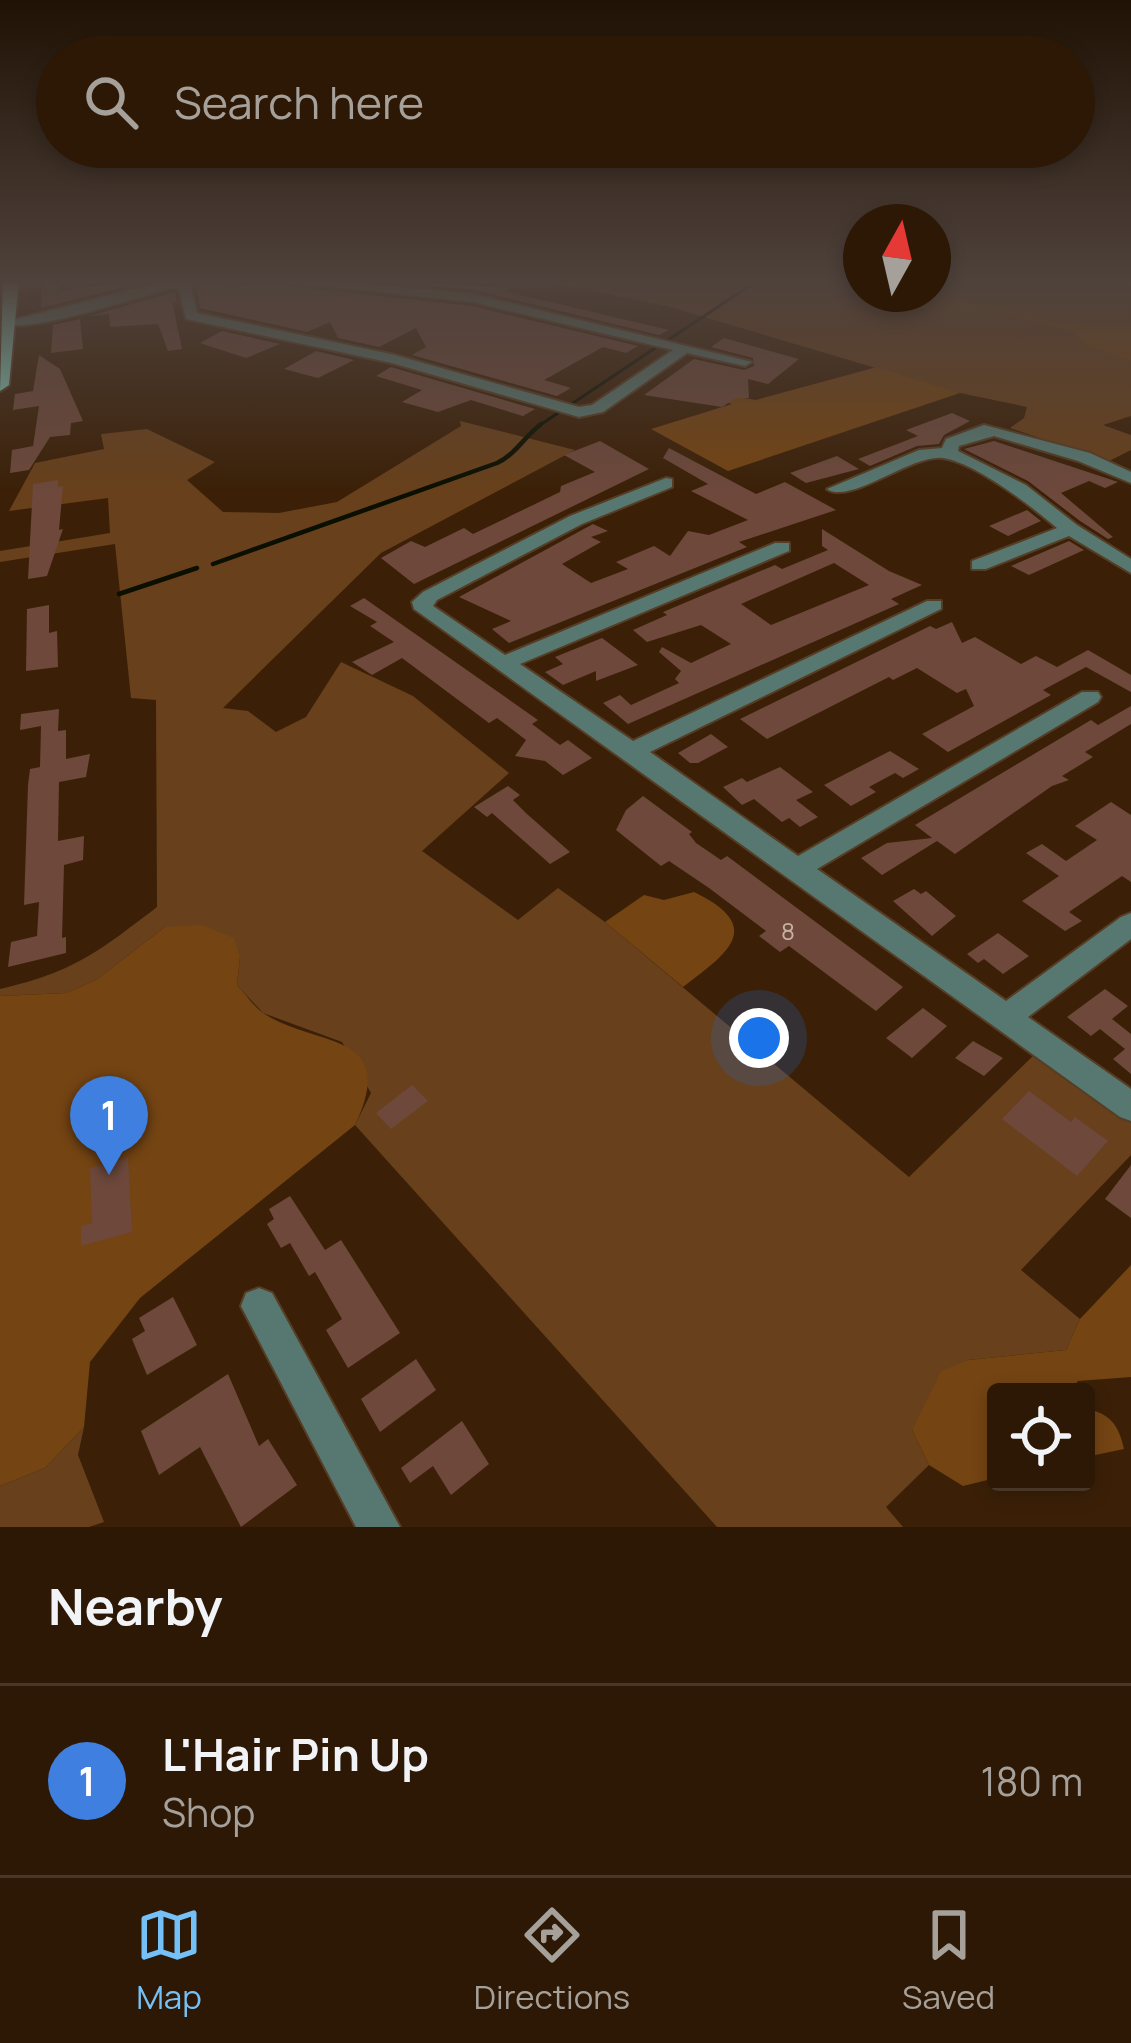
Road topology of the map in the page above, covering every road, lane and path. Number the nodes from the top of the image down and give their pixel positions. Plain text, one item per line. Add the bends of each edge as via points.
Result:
1 (4, 350) edge
2 (354, 350) edge
3 (682, 350) edge
4 (695, 350) edge
5 (745, 362) dead end
6 (0, 385) edge
7 (949, 453) junction
8 (1131, 478) edge
9 (666, 483) dead end
10 (836, 488) dead end
11 (1070, 530) junction
12 (782, 547) dead end
13 (979, 565) dead end
14 (1131, 567) edge
15 (934, 605) dead end
16 (504, 663) junction
17 (1090, 697) dead end
18 (632, 751) junction
19 (796, 869) junction
20 (1131, 924) edge
21 (1007, 1017) junction
22 (1131, 1107) edge
23 (259, 1306) dead end
24 (379, 1527) edge

1 - 6 main road
2 - 3 street via 571,411 597,410
4 - 5 street
7 - 8 street via 952,443 995,430
7 - 10 street via 925,454
7 - 11 street via 1020,490
9 - 16 street via 576,520 422,602
11 - 13 street
11 - 14 street
12 - 16 street
15 - 18 street
16 - 18 street
17 - 19 street
18 - 19 street
19 - 21 street
20 - 21 street
21 - 22 street
23 - 24 street

